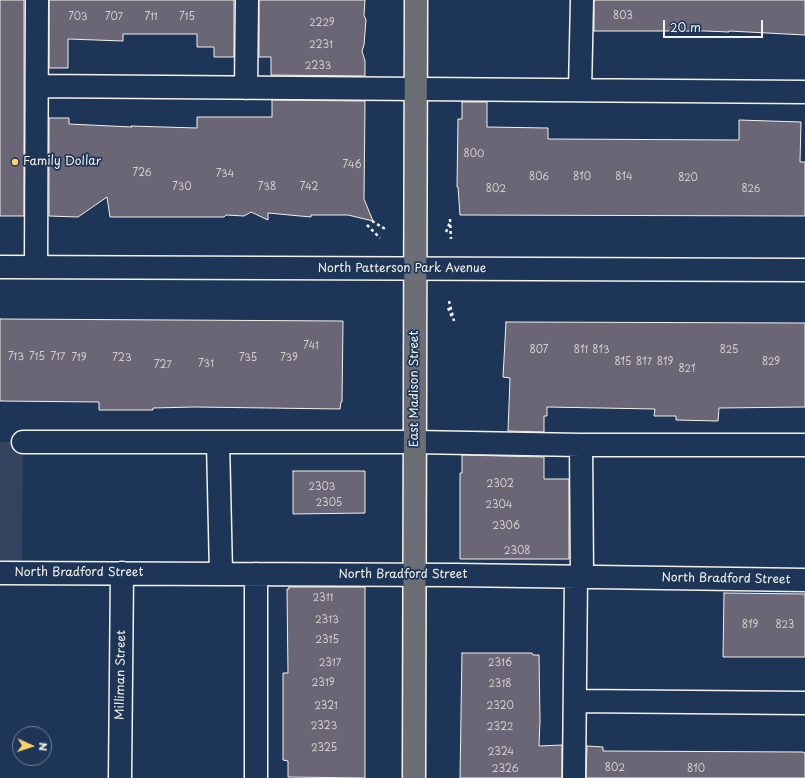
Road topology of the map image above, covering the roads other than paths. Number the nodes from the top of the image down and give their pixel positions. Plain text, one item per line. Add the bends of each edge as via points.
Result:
1 (37, 0) edge
2 (247, 0) edge
3 (416, 0) edge
4 (582, 0) edge
5 (37, 86) junction
6 (246, 88) junction
7 (415, 89) junction
8 (580, 90) junction
9 (805, 92) edge
10 (0, 267) edge
11 (36, 267) junction
12 (415, 269) junction
13 (805, 270) edge
14 (23, 442) dead end
15 (218, 442) junction
16 (414, 442) junction
17 (582, 445) junction
18 (805, 445) edge
19 (0, 572) edge
20 (122, 572) junction
21 (221, 573) junction
22 (256, 574) junction
23 (414, 575) junction
24 (579, 576) junction
25 (805, 580) edge
26 (575, 701) junction
27 (805, 703) edge
28 (120, 778) edge
29 (256, 778) edge
30 (414, 778) edge
31 (574, 778) edge

1 - 5 street
2 - 6 street
3 - 7 main road, East Madison Street
4 - 8 street
5 - 6 street
5 - 11 street
6 - 7 street
7 - 8 street
7 - 12 main road, East Madison Street
8 - 9 street
10 - 11 street, North Patterson Park Avenue
11 - 12 street, North Patterson Park Avenue
12 - 13 street, North Patterson Park Avenue
12 - 16 main road, East Madison Street
14 - 15 street
15 - 16 street
15 - 21 street
16 - 17 street
16 - 23 main road, East Madison Street
17 - 18 street
17 - 24 street
19 - 20 street, North Bradford Street
20 - 21 street, North Bradford Street
20 - 28 street, Milliman Street
21 - 22 street, North Bradford Street
22 - 23 street, North Bradford Street
22 - 29 street
23 - 24 street, North Bradford Street
23 - 30 main road, East Madison Street
24 - 25 street, North Bradford Street
24 - 26 street
26 - 27 street
26 - 31 street

